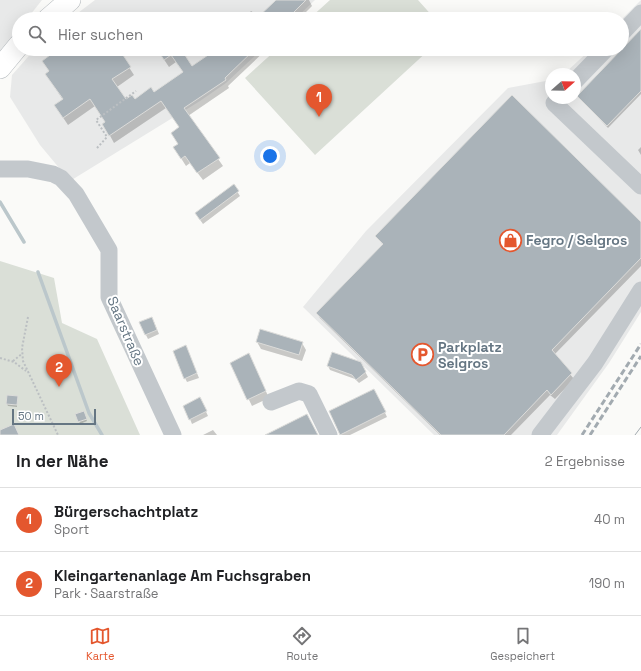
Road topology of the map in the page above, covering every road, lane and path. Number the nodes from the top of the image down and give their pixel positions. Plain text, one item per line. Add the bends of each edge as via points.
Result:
1 (70, 0) edge
2 (56, 12) edge
3 (641, 13) edge
4 (629, 26) edge
5 (12, 54) edge
6 (599, 56) edge
7 (0, 68) edge
8 (581, 75) edge
9 (136, 91) dead end
10 (555, 104) edge
11 (97, 148) dead end
12 (0, 169) edge
13 (641, 186) edge
14 (641, 290) edge
15 (28, 317) dead end
16 (23, 353) junction
17 (0, 358) edge
18 (13, 361) junction
19 (27, 372) junction
20 (271, 402) dead end
21 (58, 435) edge
22 (173, 435) edge
23 (329, 435) edge
24 (540, 435) edge

1 - 2 main road
3 - 4 street
5 - 7 main road
6 - 8 street
9 - 11 path via 96,120 107,137
10 - 13 street
12 - 22 street, Saarstraße via 28,169 53,174 61,178 76,194 109,250 109,297
14 - 24 street via 595,363
15 - 16 path
16 - 18 path
16 - 19 path
17 - 18 path
18 - 19 path
19 - 21 path
20 - 23 street via 299,391 309,394

